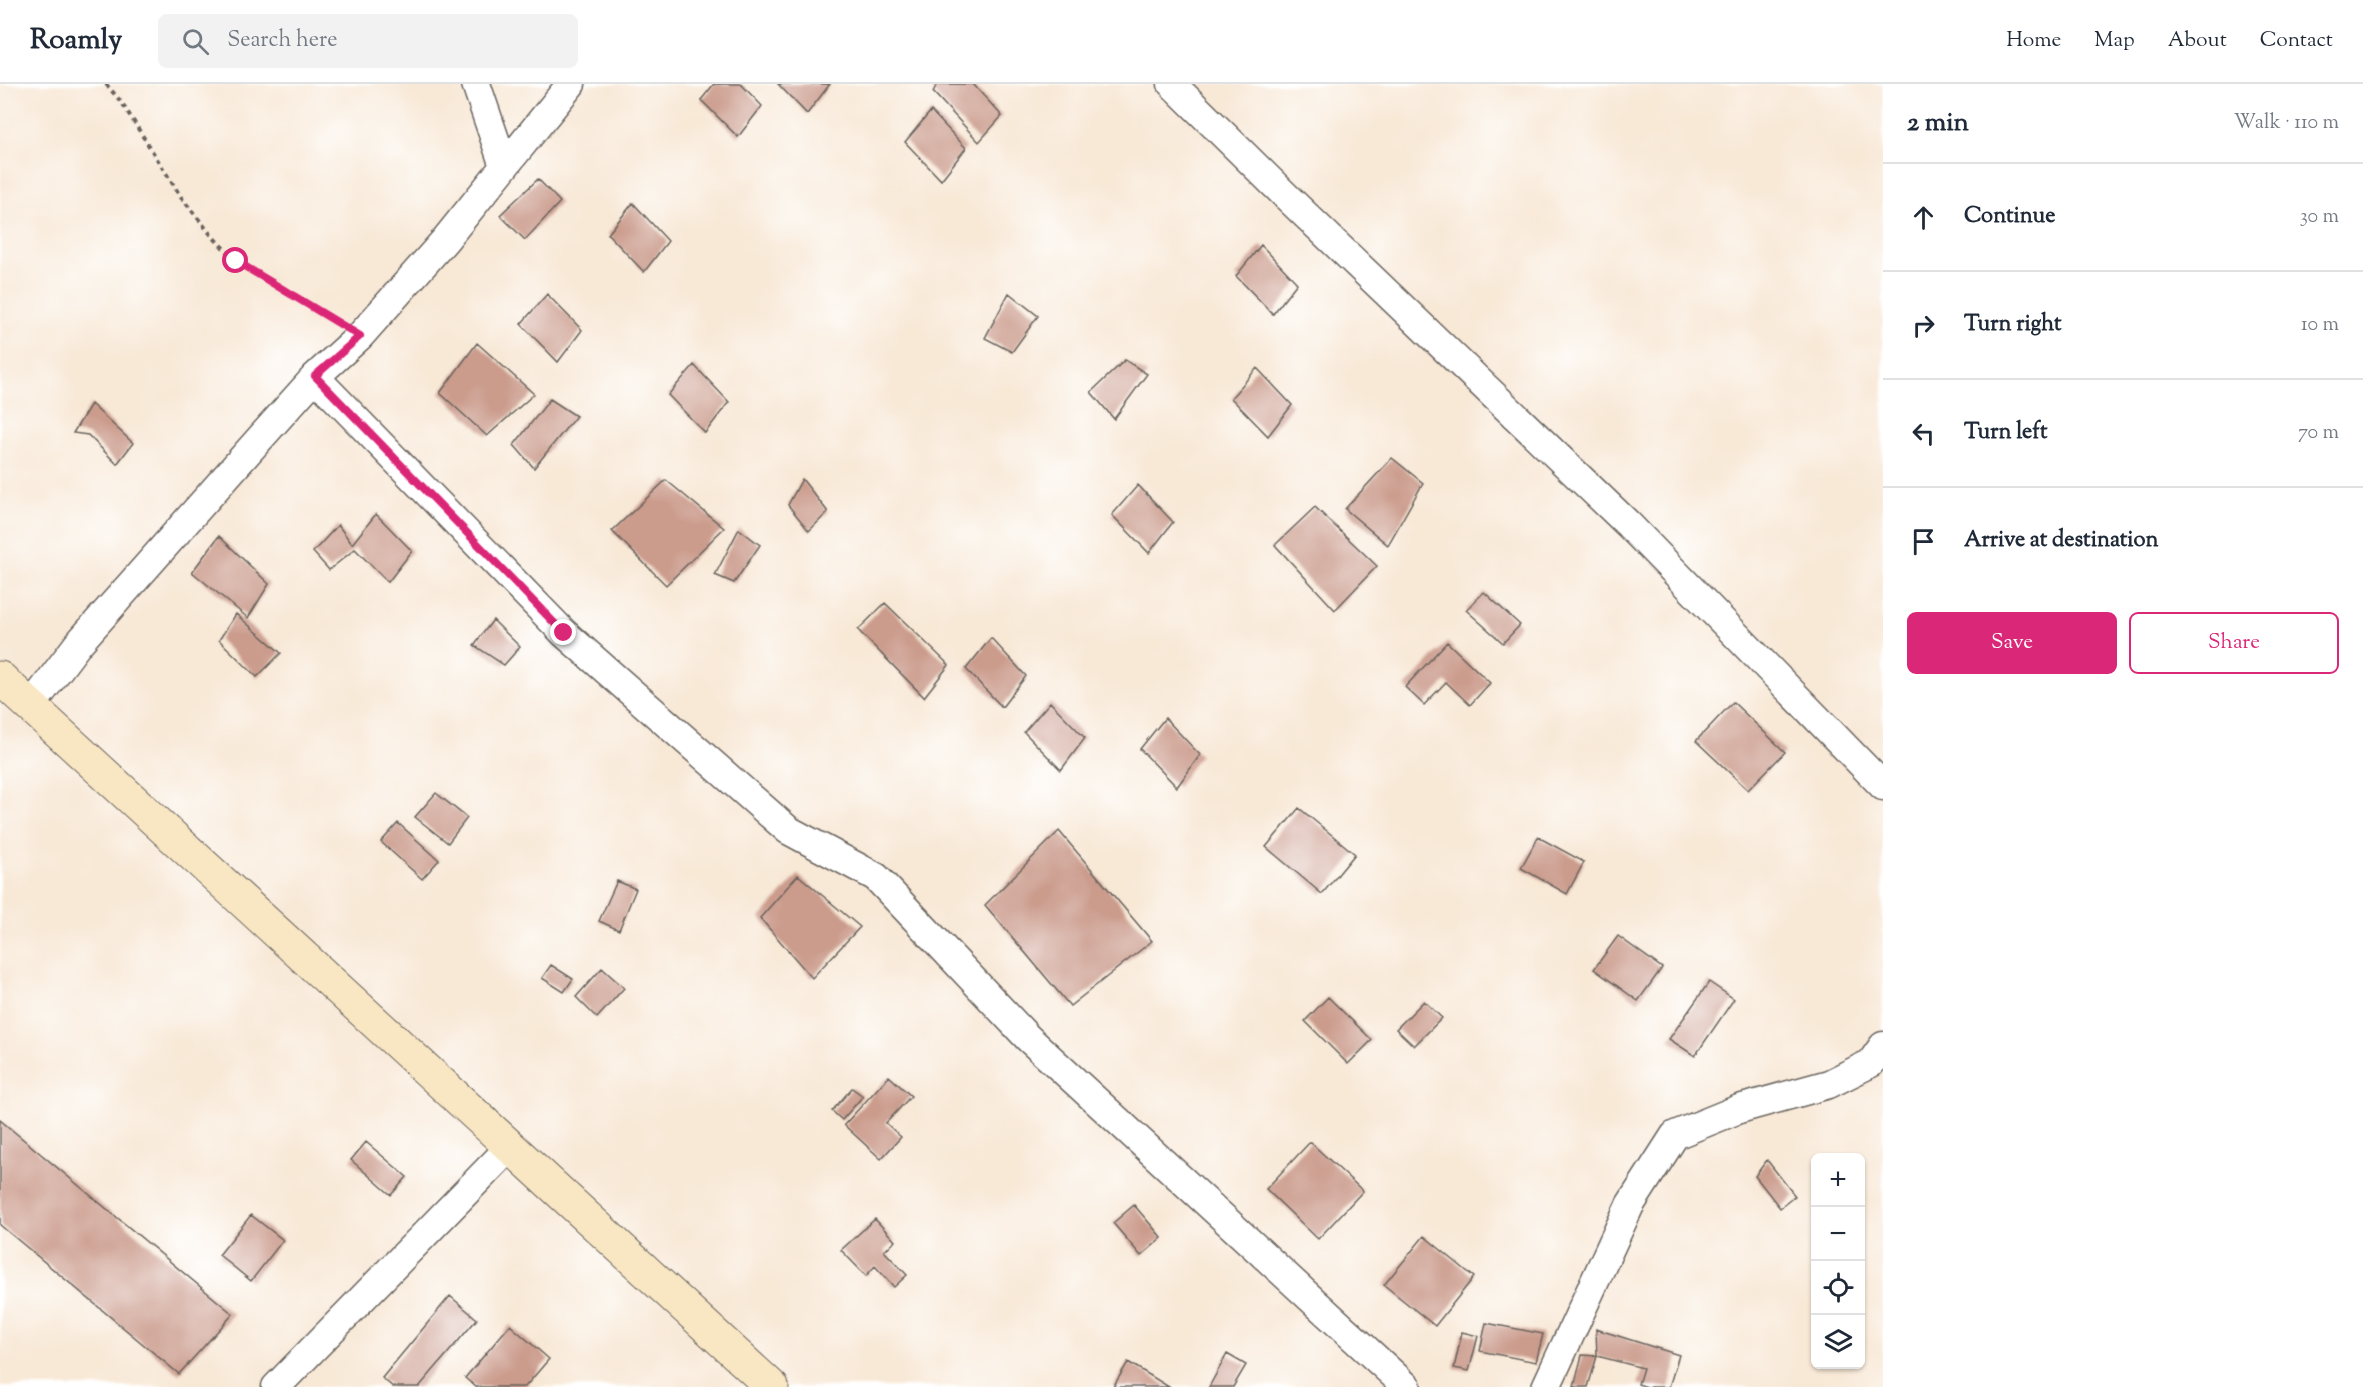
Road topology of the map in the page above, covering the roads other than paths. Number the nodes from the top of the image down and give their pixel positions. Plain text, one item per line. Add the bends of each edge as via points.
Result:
1 (477, 84) edge
2 (572, 84) edge
3 (1172, 84) edge
4 (504, 166) junction
5 (315, 376) junction
6 (0, 678) edge
7 (31, 706) junction
8 (1883, 786) edge
9 (1883, 1046) edge
10 (510, 1147) junction
11 (276, 1387) edge
12 (772, 1387) edge
13 (1407, 1387) edge
14 (1546, 1387) edge

1 - 4 street
2 - 4 street
3 - 8 street via 1628,524
4 - 5 street via 360,336
5 - 7 street via 78,644
5 - 13 street via 564,633 788,830 876,877 1028,1038
6 - 7 main road
7 - 10 main road
9 - 14 street via 1871,1063 1829,1084 1739,1109 1675,1136 1630,1205
10 - 11 street
10 - 12 main road

